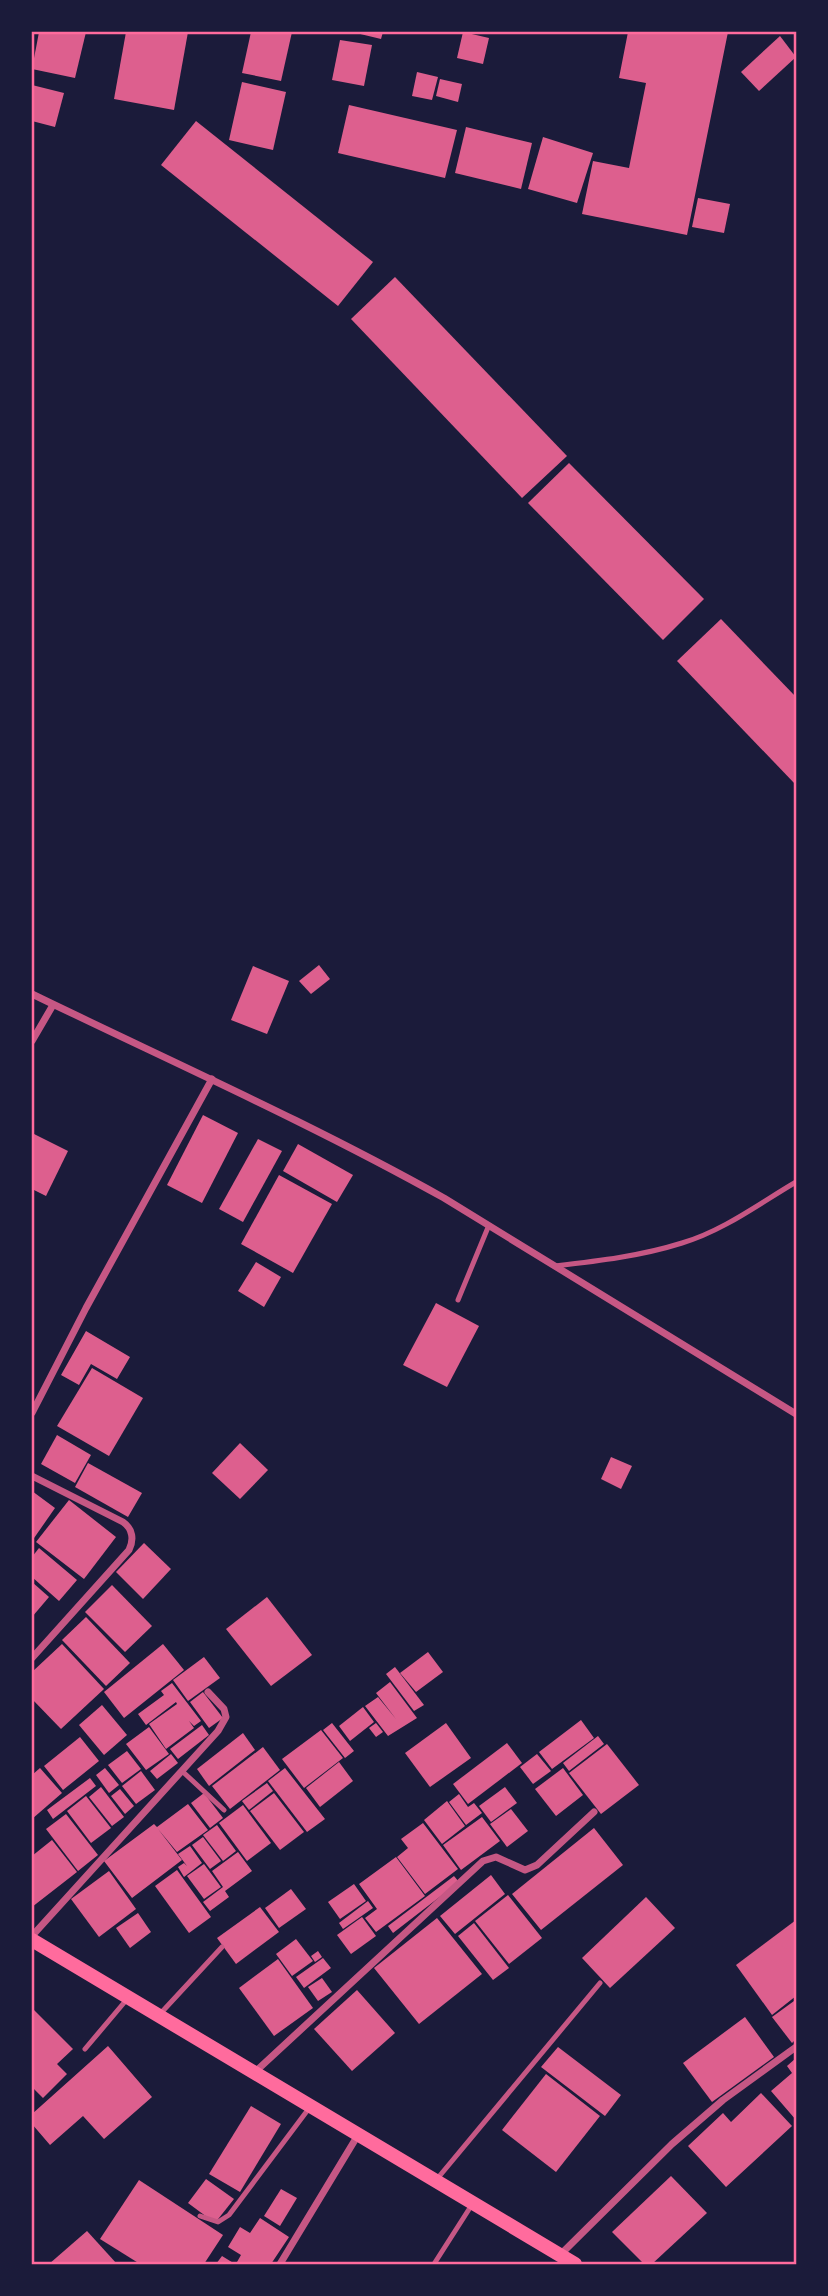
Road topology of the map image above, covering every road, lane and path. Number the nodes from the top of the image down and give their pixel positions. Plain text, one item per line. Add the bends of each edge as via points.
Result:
1 (32, 994) edge
2 (53, 1005) junction
3 (32, 1041) edge
4 (212, 1079) junction
5 (796, 1182) edge
6 (489, 1225) junction
7 (555, 1266) junction
8 (458, 1300) dead end
9 (32, 1413) edge
10 (796, 1414) edge
11 (32, 1476) edge
12 (32, 1658) edge
13 (208, 1692) dead end
14 (182, 1770) junction
15 (224, 1810) dead end
16 (594, 1812) dead end
17 (32, 1938) edge
18 (222, 1947) dead end
19 (600, 1983) dead end
20 (128, 1998) junction
21 (158, 2016) junction
22 (796, 2047) edge
23 (85, 2049) dead end
24 (254, 2073) junction
25 (310, 2107) junction
26 (358, 2135) junction
27 (435, 2181) junction
28 (472, 2203) junction
29 (200, 2216) dead end
30 (560, 2255) junction
31 (280, 2264) edge
32 (434, 2264) edge
33 (575, 2264) edge

1 - 2 street
2 - 3 street
2 - 4 street
4 - 6 street via 387,1166
4 - 9 street
5 - 7 lane via 685,1243 625,1258
6 - 7 street
6 - 8 lane
7 - 10 street
11 - 12 street via 123,1522 133,1538 129,1550
13 - 14 street via 226,1717
14 - 15 lane
14 - 17 street
16 - 24 street via 537,1865 525,1870 496,1857 483,1861
17 - 20 main road
18 - 21 lane
19 - 27 lane
20 - 21 main road
20 - 23 lane
21 - 24 main road
22 - 30 street via 672,2144
24 - 25 main road
25 - 26 main road
25 - 29 lane via 229,2215 218,2222
26 - 27 main road
26 - 31 street
27 - 28 main road
28 - 30 main road
28 - 32 lane
30 - 33 main road

